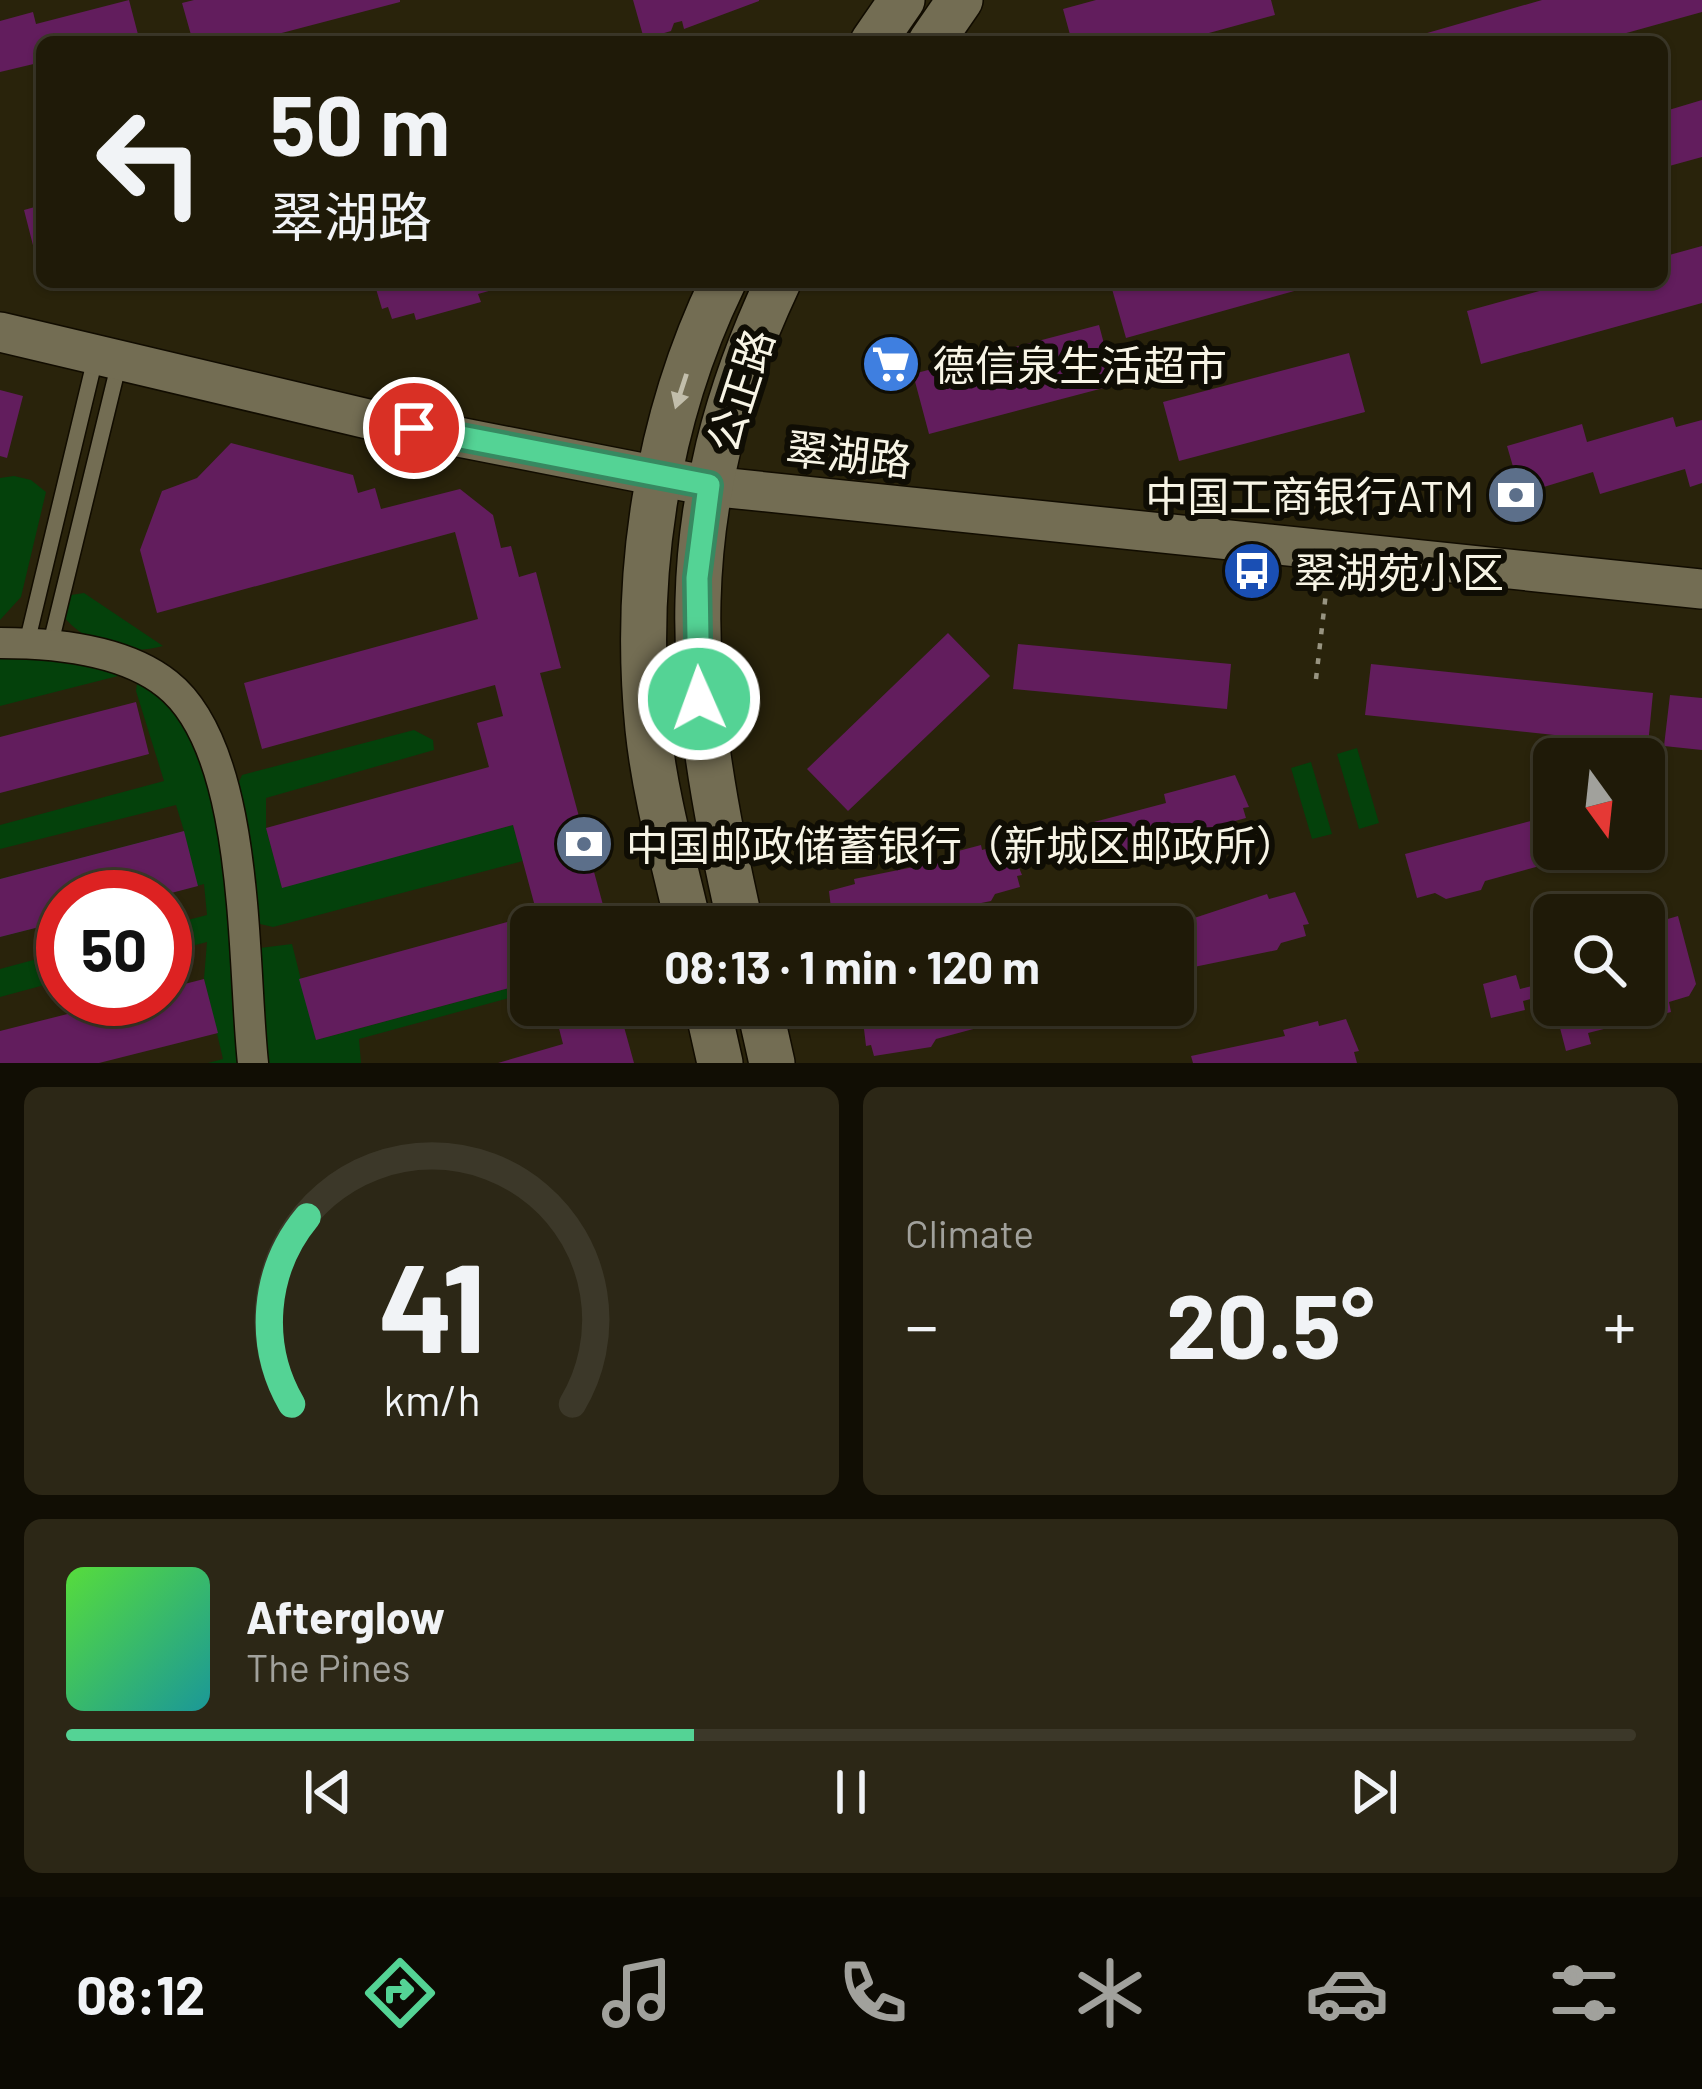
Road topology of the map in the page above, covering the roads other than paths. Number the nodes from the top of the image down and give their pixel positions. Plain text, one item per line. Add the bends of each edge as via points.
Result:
1 (902, 0) edge
2 (960, 0) edge
3 (877, 36) edge
4 (935, 36) edge
5 (721, 288) edge
6 (775, 288) edge
7 (0, 332) edge
8 (108, 357) junction
9 (660, 476) junction
10 (709, 485) junction
11 (1702, 589) edge
12 (26, 644) edge
13 (685, 906) edge
14 (736, 906) edge
15 (712, 1026) edge
16 (764, 1026) edge
17 (253, 1063) edge
18 (721, 1063) edge
19 (772, 1063) edge

1 - 3 main road
2 - 4 main road
5 -> 9 main road, 公正路 via 685,378
6 - 10 main road, 公正路 via 748,349
7 - 8 street, 翠湖路
8 - 9 street, 翠湖路
8 - 12 lane
9 - 10 street, 翠湖路
9 - 13 main road, 公正路 via 644,611 648,730
10 - 11 street, 翠湖路
10 - 14 main road, 公正路 via 697,578 700,711
12 - 17 street via 144,669 169,685 205,732 226,798
15 - 18 main road
16 - 19 main road

